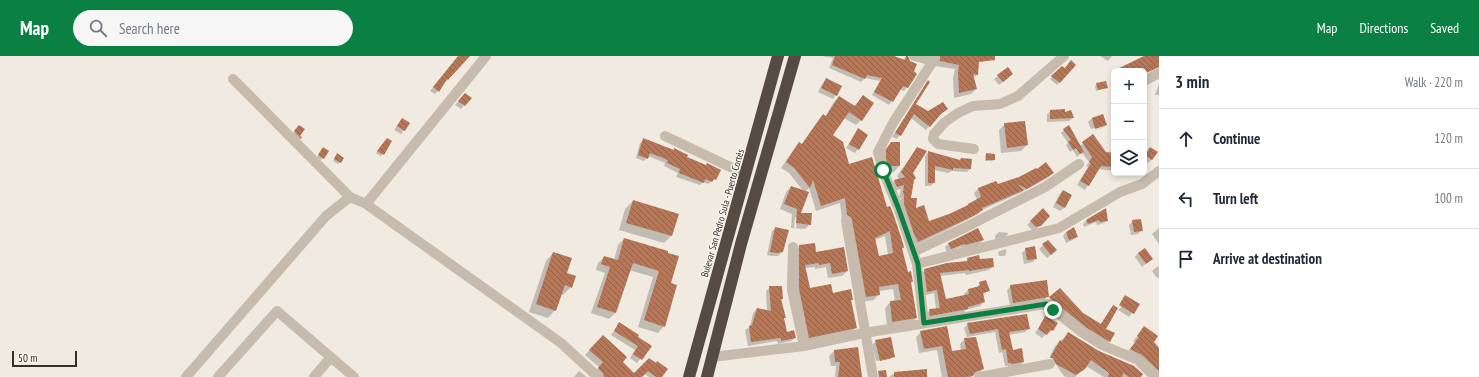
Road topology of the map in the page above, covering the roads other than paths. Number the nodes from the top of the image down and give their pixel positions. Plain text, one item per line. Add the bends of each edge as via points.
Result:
1 (486, 56) edge
2 (778, 56) edge
3 (795, 56) edge
4 (914, 56) edge
5 (1064, 56) edge
6 (934, 59) edge
7 (1159, 73) edge
8 (233, 79) dead end
9 (1147, 79) edge
10 (665, 136) dead end
11 (974, 149) dead end
12 (1079, 164) dead end
13 (1159, 171) edge
14 (745, 174) junction
15 (350, 197) junction
16 (366, 204) junction
17 (846, 222) dead end
18 (793, 247) dead end
19 (913, 252) junction
20 (918, 264) junction
21 (924, 323) junction
22 (864, 332) junction
23 (804, 346) junction
24 (331, 357) junction
25 (712, 357) junction
26 (1050, 364) dead end
27 (186, 377) edge
28 (218, 377) edge
29 (314, 377) edge
30 (354, 377) edge
31 (598, 377) edge
32 (689, 377) edge
33 (707, 377) edge
34 (873, 377) edge
35 (979, 377) edge
36 (1155, 377) edge

1 - 16 street
2 - 14 highway, Bulevar San Pedro Sula - Puerto Cortés
3 - 25 highway via 741,244
4 - 6 street
5 - 11 street via 1018,96 1000,104 973,106 963,110 945,122 934,134 933,139 938,144
6 - 19 street via 893,123 878,152
7 - 9 street
8 - 15 street
10 - 14 street
12 - 19 street via 1045,187
13 - 20 street via 1142,184 1120,192 1059,228
14 - 32 highway, Bulevar San Pedro Sula - Puerto Cortés
15 - 16 street
15 - 27 street via 326,216
16 - 31 street via 561,343
17 - 22 street
18 - 23 street via 792,290
19 - 20 street
20 - 21 street
21 - 22 street
21 - 36 street via 1046,304 1102,346 1138,360
22 - 23 street
22 - 34 street
23 - 25 street
24 - 28 street via 277,311
24 - 29 street
24 - 30 street
25 - 33 highway
26 - 35 street

